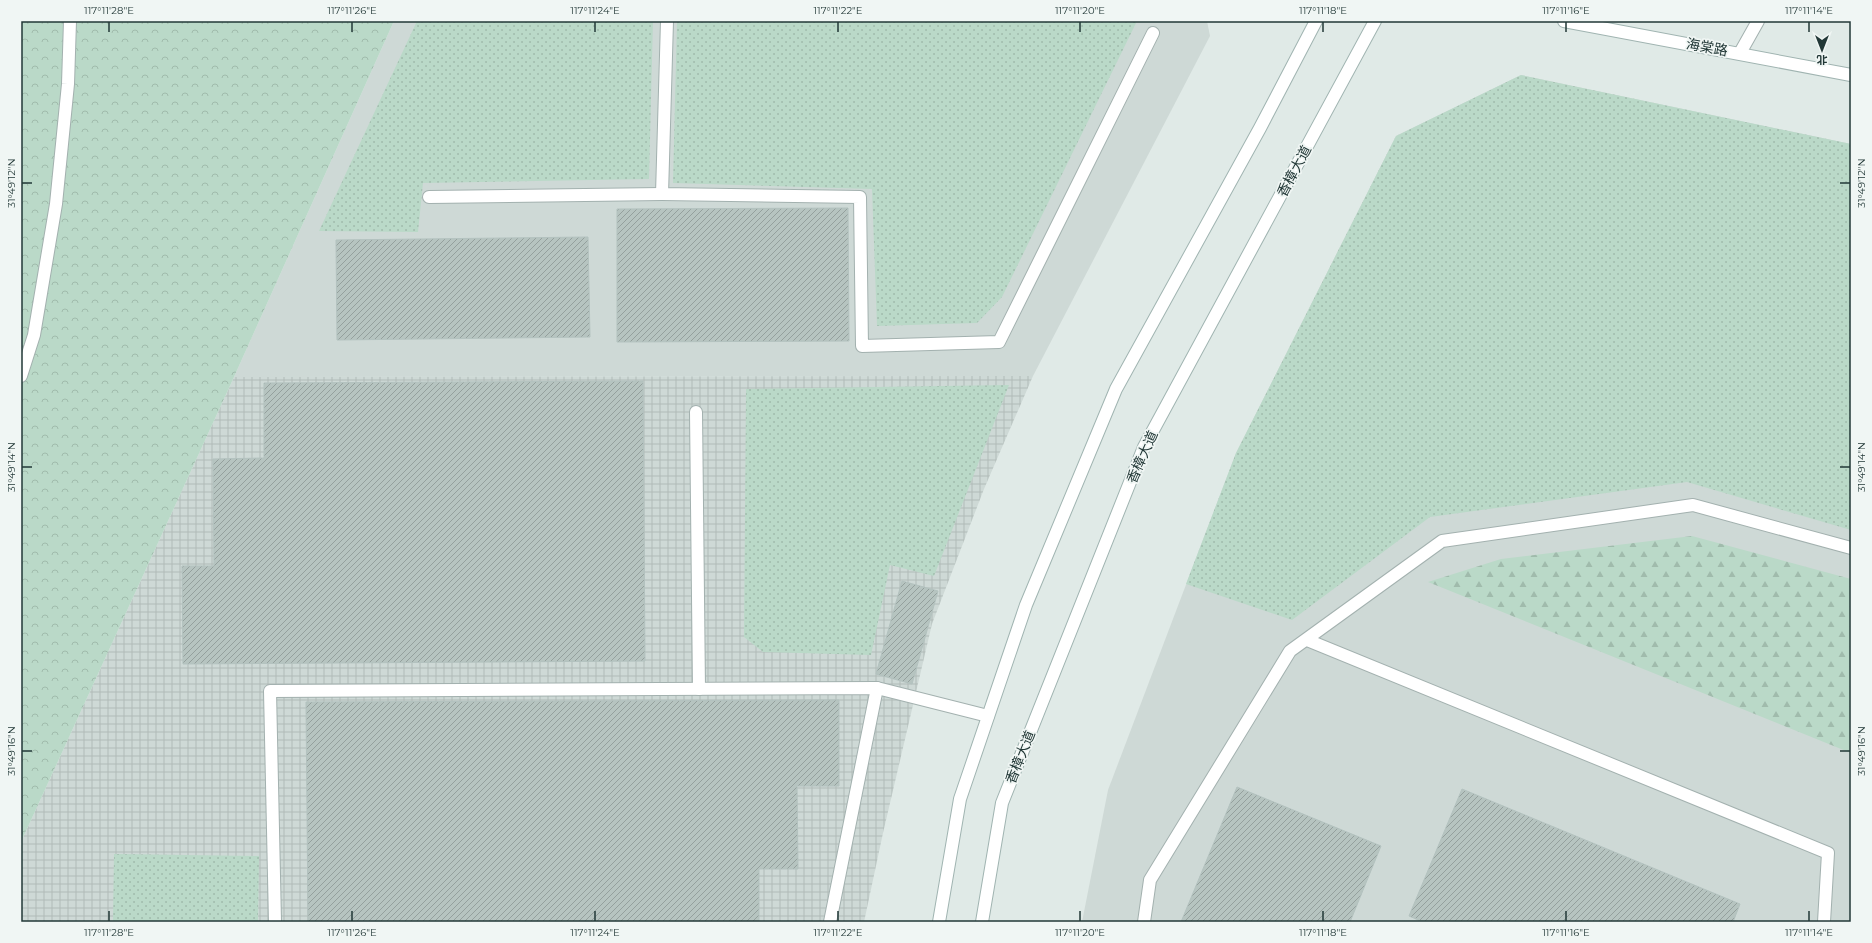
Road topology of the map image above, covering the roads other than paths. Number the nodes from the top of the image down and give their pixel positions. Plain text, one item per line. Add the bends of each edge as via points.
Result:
1 (70, 21) edge
2 (667, 21) edge
3 (1316, 21) edge
4 (1376, 21) edge
5 (1564, 21) edge
6 (1758, 21) edge
7 (1153, 33) dead end
8 (1740, 53) junction
9 (1851, 75) edge
10 (662, 194) junction
11 (429, 198) dead end
12 (21, 376) edge
13 (696, 412) dead end
14 (1851, 548) edge
15 (1307, 640) junction
16 (877, 688) junction
17 (699, 689) junction
18 (988, 716) junction
19 (275, 922) edge
20 (830, 922) edge
21 (940, 922) edge
22 (982, 922) edge
23 (1144, 922) edge
24 (1824, 922) edge

1 - 12 main road via 68,84 56,204 34,335
2 - 10 main road
3 - 18 main road via 1116,389 1026,605
4 - 22 main road, 香樟大道 via 1144,447 1002,803
5 - 8 main road, 海棠路
6 - 8 main road
7 - 10 main road via 999,342 862,346 860,197
8 - 9 main road, 海棠路
10 - 11 main road
13 - 17 main road
14 - 15 main road via 1693,504 1442,541
15 - 23 main road via 1290,651 1150,880
15 - 24 main road via 1828,852
16 - 17 main road
16 - 18 main road
16 - 20 main road
17 - 19 main road via 270,691
18 - 21 main road via 960,799

